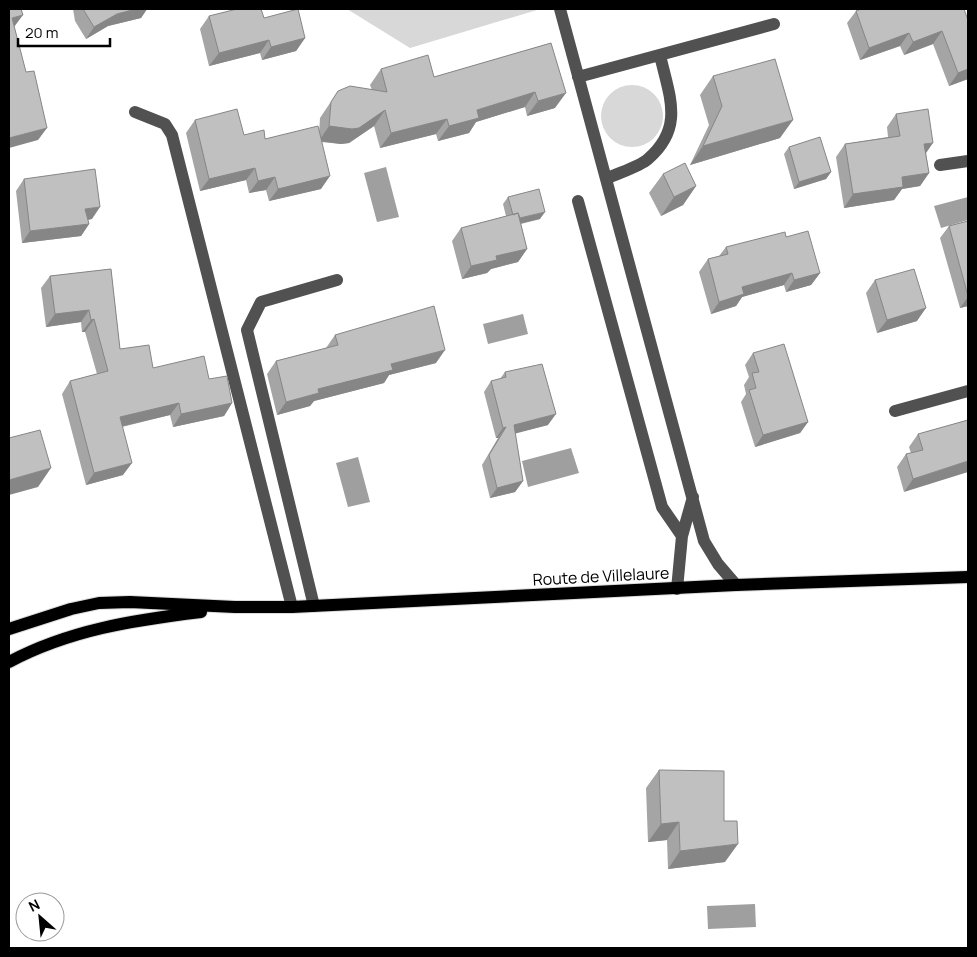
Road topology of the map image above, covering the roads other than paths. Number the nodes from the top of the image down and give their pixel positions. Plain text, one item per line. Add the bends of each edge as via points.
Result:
1 (560, 9) edge
2 (774, 24) dead end
3 (660, 55) junction
4 (578, 77) junction
5 (135, 112) dead end
6 (968, 161) edge
7 (940, 165) dead end
8 (606, 179) junction
9 (578, 201) dead end
10 (337, 280) dead end
11 (968, 391) edge
12 (895, 411) dead end
13 (693, 498) junction
14 (682, 536) junction
15 (968, 577) edge
16 (736, 585) junction
17 (677, 589) junction
18 (314, 606) junction
19 (292, 607) junction
20 (235, 608) junction
21 (9, 629) edge
22 (9, 662) edge

1 - 4 street
2 - 3 street
3 - 4 street
3 - 8 street via 672,110 668,137 647,160
4 - 8 street
5 - 19 street via 165,124 172,135
6 - 7 street
8 - 13 street
9 - 14 street via 662,507
10 - 18 street via 261,302 246,330
11 - 12 street
13 - 14 street
13 - 16 street via 704,541
14 - 17 street
15 - 16 main road, Route de Villelaure
16 - 17 main road, Route de Villelaure
17 - 18 main road, Route de Villelaure
18 - 19 main road, Route de Villelaure
19 - 20 main road, Route de Villelaure
20 - 21 main road, Route de Villelaure via 98,603
20 - 22 main road, Route de Villelaure via 146,618 93,629 46,644

